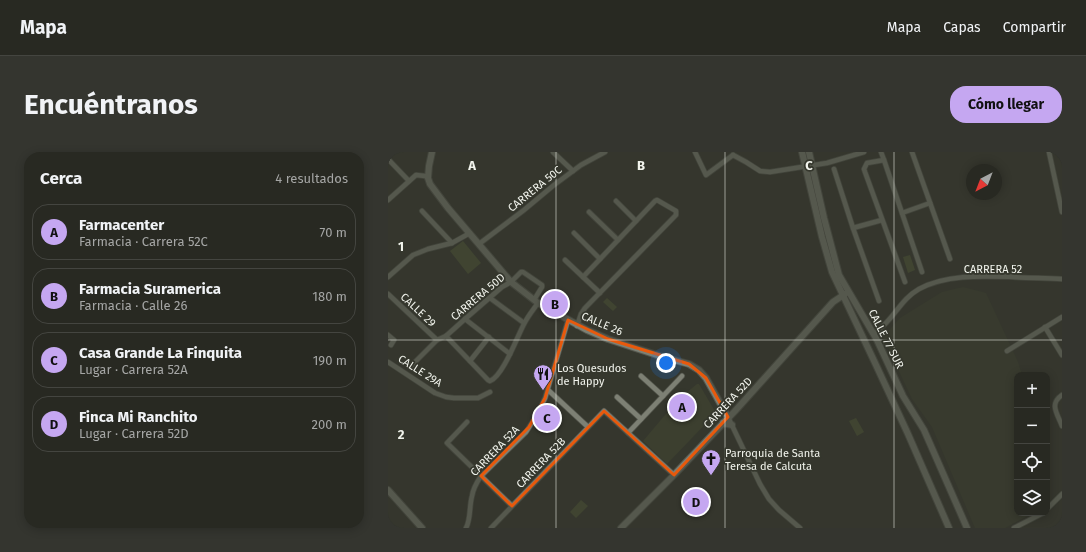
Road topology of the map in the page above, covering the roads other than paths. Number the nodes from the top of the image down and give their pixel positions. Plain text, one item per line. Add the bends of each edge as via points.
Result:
1 (432, 152) edge
2 (553, 152) edge
3 (605, 152) edge
4 (695, 152) edge
5 (802, 152) edge
6 (809, 152) edge
7 (864, 152) edge
8 (881, 152) edge
9 (912, 152) edge
10 (1049, 152) edge
11 (733, 154) edge
12 (884, 160) junction
13 (389, 161) edge
14 (809, 166) junction
15 (834, 169) dead end
16 (573, 171) junction
17 (428, 178) junction
18 (409, 181) junction
19 (388, 200) edge
20 (616, 201) dead end
21 (930, 203) junction
22 (422, 211) dead end
23 (589, 212) dead end
24 (1062, 212) edge
25 (902, 213) junction
26 (882, 220) junction
27 (636, 221) junction
28 (853, 228) junction
29 (470, 233) junction
30 (574, 233) dead end
31 (618, 240) junction
32 (452, 243) junction
33 (479, 244) junction
34 (600, 259) junction
35 (950, 259) dead end
36 (565, 260) dead end
37 (922, 272) dead end
38 (388, 277) edge
39 (583, 277) junction
40 (1062, 279) edge
41 (511, 282) junction
42 (905, 282) dead end
43 (848, 291) junction
44 (600, 293) junction
45 (388, 294) edge
46 (842, 295) junction
47 (490, 298) junction
48 (536, 301) junction
49 (879, 301) dead end
50 (1062, 317) edge
51 (466, 319) junction
52 (568, 320) junction
53 (524, 323) junction
54 (577, 326) junction
55 (1045, 328) junction
56 (873, 334) junction
57 (388, 335) edge
58 (446, 336) junction
59 (488, 337) junction
60 (437, 340) junction
61 (391, 345) dead end
62 (1006, 351) dead end
63 (510, 354) junction
64 (1062, 355) edge
65 (470, 361) junction
66 (388, 362) edge
67 (410, 367) dead end
68 (641, 376) dead end
69 (682, 376) dead end
70 (547, 389) junction
71 (490, 392) dead end
72 (1062, 394) edge
73 (663, 396) junction
74 (617, 397) dead end
75 (724, 410) junction
76 (735, 411) junction
77 (728, 417) junction
78 (641, 419) junction
79 (467, 422) dead end
80 (723, 423) junction
81 (732, 425) junction
82 (1062, 426) edge
83 (588, 427) junction
84 (628, 433) junction
85 (674, 475) junction
86 (481, 476) junction
87 (388, 490) edge
88 (1062, 494) edge
89 (512, 506) junction
90 (1050, 506) edge
91 (1037, 516) edge
92 (422, 528) edge
93 (466, 528) edge
94 (491, 528) edge
95 (621, 528) edge
96 (800, 528) edge
97 (949, 528) edge
98 (967, 528) edge
99 (1014, 528) edge

1 - 17 street
2 - 16 street
3 - 16 street, CARRERA 50C
4 - 11 street via 706,175
5 - 14 street, CALLE 77 SUR
6 - 14 street, CALLE 77 SUR
7 - 14 street
8 - 12 street
9 - 21 street
10 - 24 street
11 - 14 street via 766,172
12 - 25 street
12 - 26 street via 866,164 864,169
13 - 18 street
14 - 43 street, CALLE 77 SUR via 837,270
14 - 46 street, CALLE 77 SUR via 822,237
15 - 28 street
16 - 33 street, CARRERA 50C
17 - 18 street via 416,175
17 - 29 street, CALLE 26 via 433,189
18 - 19 street
20 - 27 street
21 - 25 street
21 - 35 street
22 - 32 street
23 - 31 street
25 - 37 street
26 - 28 street
26 - 42 street
27 - 31 street
27 - 44 street via 657,200 677,213
28 - 49 street
29 - 32 street
29 - 33 street, CALLE 26
30 - 34 street
31 - 34 street
32 - 38 street via 413,255
33 - 41 street, CALLE 26
34 - 39 street
36 - 39 street
39 - 44 street
40 - 56 street, CARRERA 52 via 979,276 934,283 910,296
41 - 47 street, CARRERA 50D
41 - 48 street, CALLE 26
41 - 48 street, CARRERA 50D via 523,272 540,283 542,287
43 - 46 street, CARRERA 52D
43 - 56 street, CALLE 77 SUR
44 - 54 street via 583,311
45 - 60 street, CALLE 29
46 - 76 street, CARRERA 52D
46 - 97 street, CALLE 77 SUR via 867,344
47 - 51 street, CARRERA 50D
47 - 53 street
48 - 52 street, CALLE 26
48 - 53 street
50 - 55 street
51 - 58 street, CARRERA 50D
51 - 59 street
52 - 54 street, CALLE 26
52 - 70 street, CARRERA 52A
53 - 63 street
54 - 75 street, CALLE 26 via 608,339 689,364 706,378
55 - 62 street
55 - 64 street
56 - 98 street, CALLE 77 SUR via 924,430
57 - 61 street via 394,340
58 - 60 street, CALLE 29
58 - 65 street, CALLE 29
59 - 63 street
59 - 65 street
60 - 67 street
63 - 65 street, CALLE 29 via 497,376 490,381
66 - 71 street, CALLE 29A via 435,393 446,397 478,398
68 - 73 street
69 - 73 street
70 - 83 street
70 - 86 street, CARRERA 52A via 538,413 526,432
72 - 82 street via 1054,404
73 - 78 street
74 - 78 street
75 - 76 street
75 - 77 street, CALLE 26
76 - 77 street, CARRERA 52D
77 - 80 street, CARRERA 52D
77 - 81 street
78 - 84 street
79 - 86 street via 447,443
80 - 81 street
80 - 85 street, CARRERA 52D
81 - 96 street via 769,499
83 - 84 street, CARRERA 52B via 604,410
83 - 89 street, CARRERA 52B
84 - 85 street
85 - 95 street, CARRERA 52D
86 - 89 street
86 - 93 street, CARRERA 52A via 472,496
87 - 92 street
88 - 90 street
89 - 94 street, CARRERA 52B
91 - 99 street

